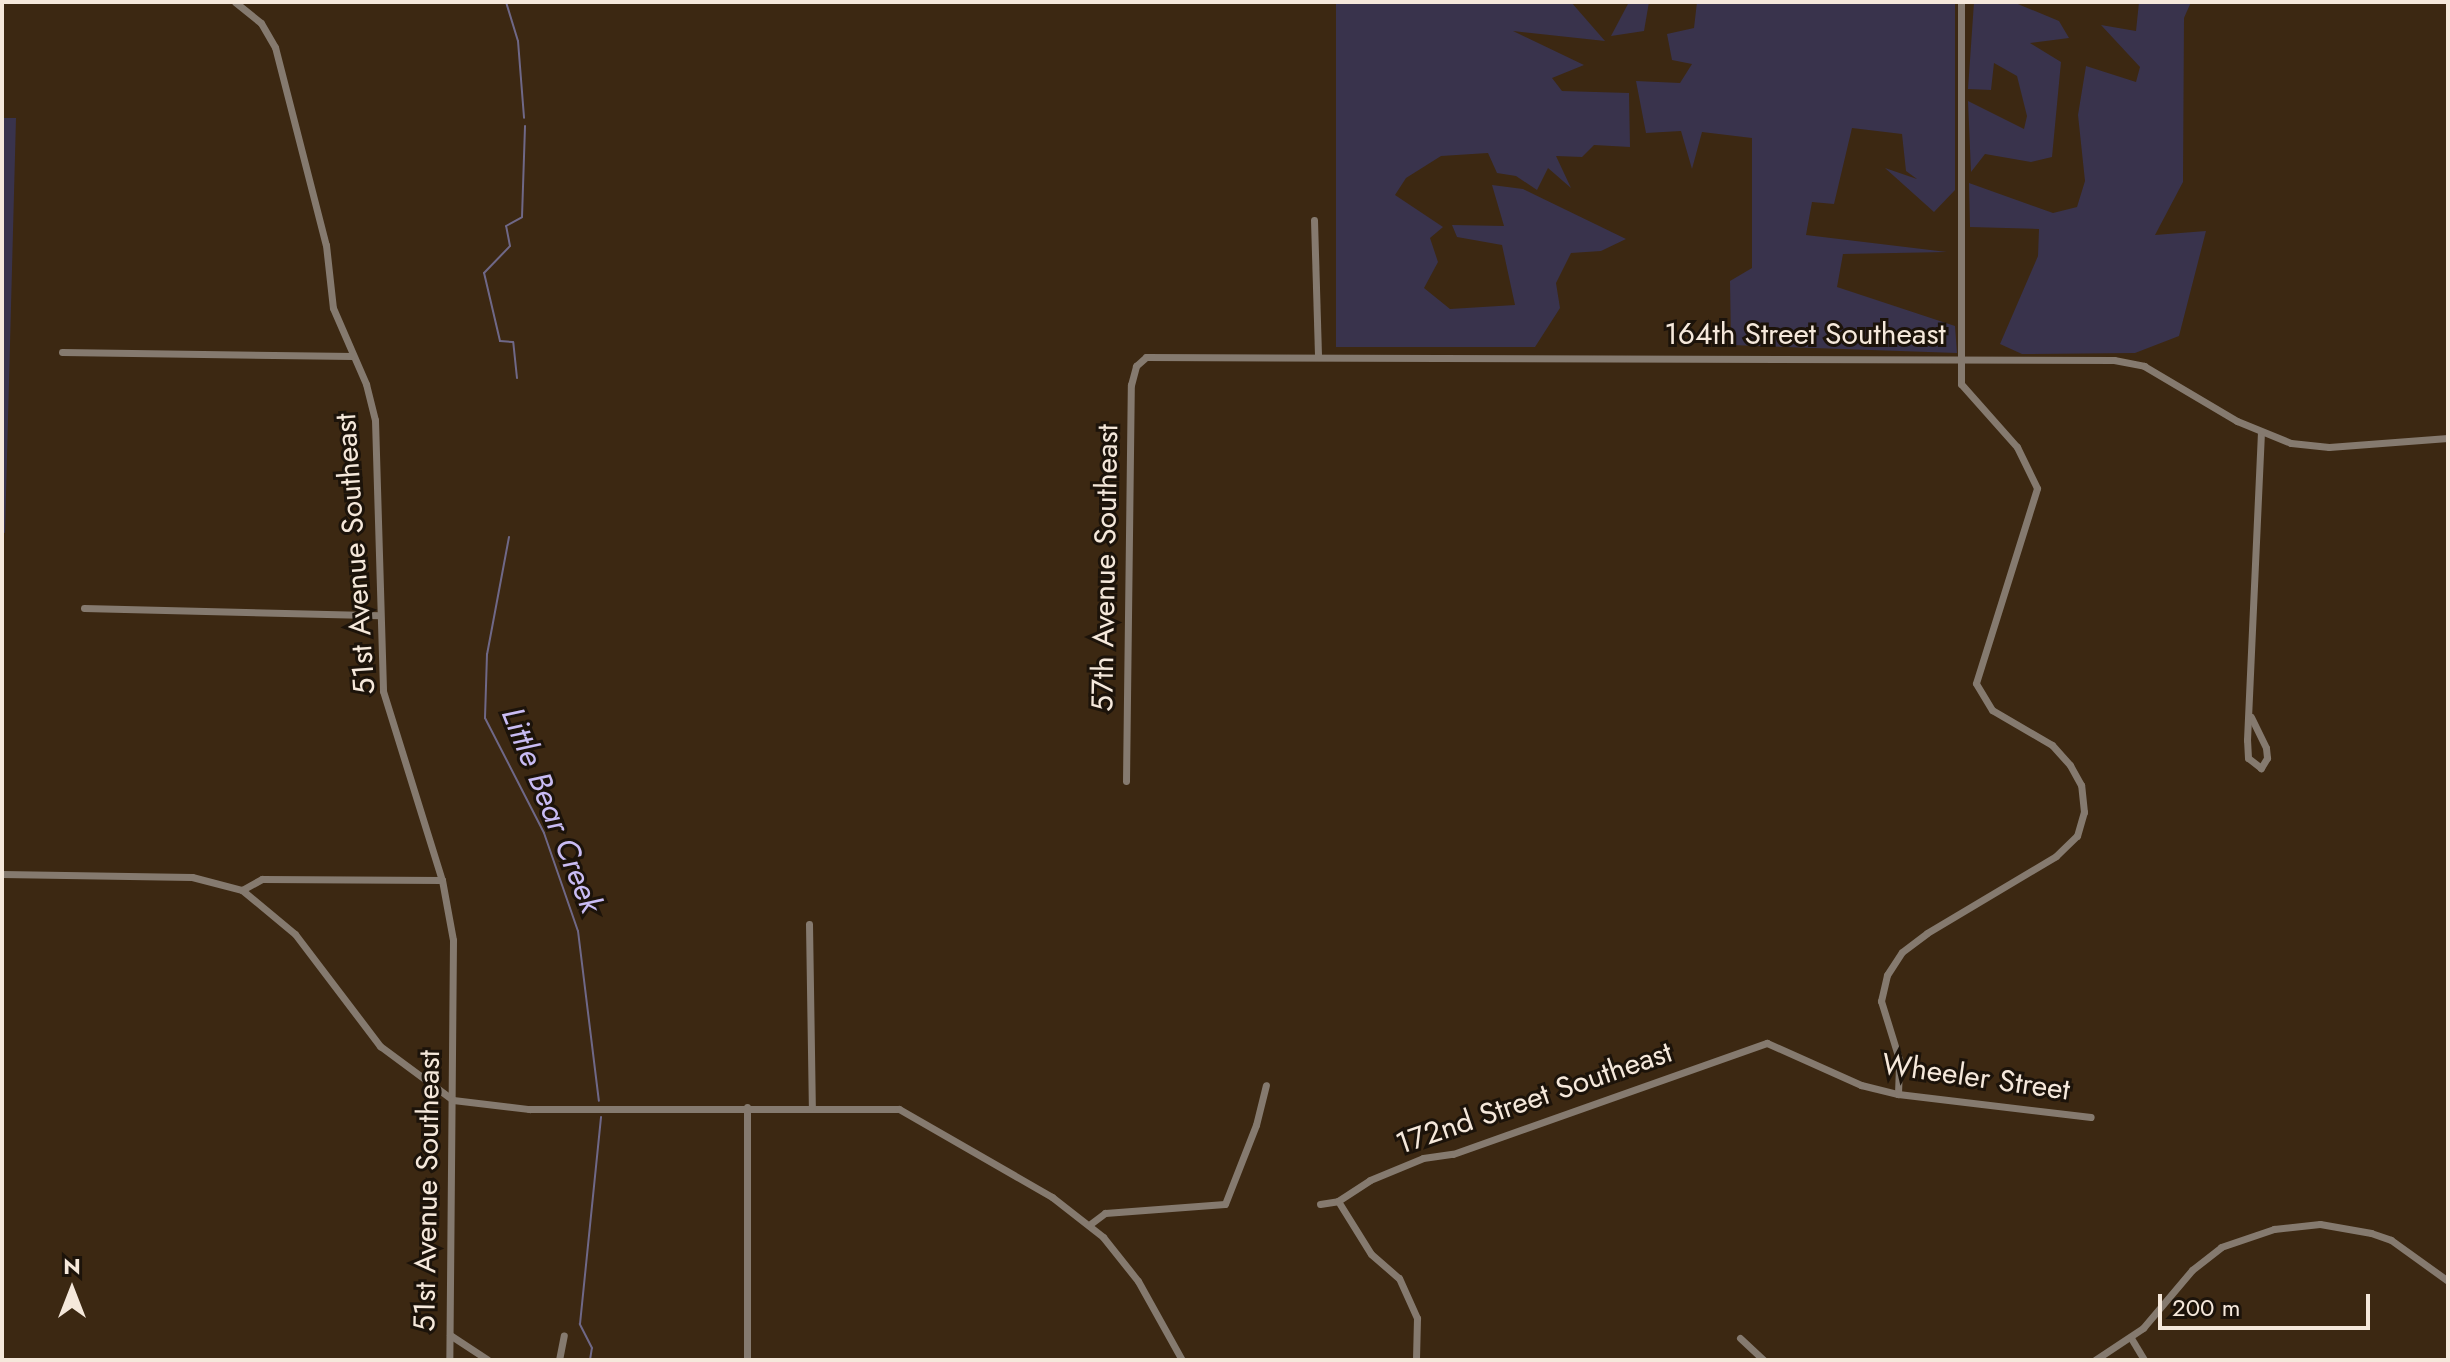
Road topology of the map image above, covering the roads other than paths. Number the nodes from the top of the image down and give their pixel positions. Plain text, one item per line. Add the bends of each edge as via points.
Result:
1 (235, 2) edge
2 (1961, 2) edge
3 (1314, 220) dead end
4 (62, 352) dead end
5 (353, 356) junction
6 (1318, 356) junction
7 (1961, 358) junction
8 (1141, 359) joint
9 (2261, 432) junction
10 (2448, 438) edge
11 (84, 608) dead end
12 (379, 615) junction
13 (2251, 717) junction
14 (1126, 781) dead end
15 (2, 874) edge
16 (442, 880) junction
17 (242, 890) junction
18 (809, 924) dead end
19 (1767, 1043) joint
20 (1266, 1085) dead end
21 (1898, 1094) junction
22 (453, 1100) junction
23 (747, 1107) junction
24 (812, 1107) junction
25 (2091, 1117) dead end
26 (1338, 1201) junction
27 (1320, 1204) dead end
28 (1089, 1225) junction
29 (2448, 1281) edge
30 (450, 1335) junction
31 (564, 1335) dead end
32 (1740, 1338) dead end
33 (2131, 1338) junction
34 (449, 1360) edge
35 (488, 1360) edge
36 (559, 1360) edge
37 (747, 1360) edge
38 (1182, 1360) edge
39 (1416, 1360) edge
40 (1764, 1360) edge
41 (2095, 1360) edge
42 (2144, 1360) edge

1 - 5 street, 51st Avenue Southeast via 261,23 275,47 293,133 326,245 333,308
2 - 7 street
3 - 6 street
4 - 5 street
5 - 12 street, 51st Avenue Southeast via 366,384 378,455
6 - 7 street, 164th Street Southeast
6 - 8 street, 164th Street Southeast
7 - 9 street, 164th Street Southeast via 2114,360 2144,366
7 - 21 street via 1965,395 2017,447 2037,488 1984,643 1976,683 1992,710 2052,745 2070,765 2081,785 2084,812 2077,836 2056,856 1902,952 1887,975 1881,1001 1899,1059
8 - 14 street, 57th Avenue Southeast via 1131,385
9 - 10 street, 164th Street Southeast via 2291,443 2329,447
9 - 13 street
11 - 12 street
12 - 16 street, 51st Avenue Southeast via 383,691
13 - 13 street via 2266,748 2261,768 2248,758
15 - 17 street via 192,877
16 - 17 street via 262,879
16 - 22 street, 51st Avenue Southeast via 453,940
17 - 22 street via 295,934 380,1046
18 - 24 street
19 - 21 street, Wheeler Street via 1861,1085
19 - 26 street, 172nd Street Southeast via 1453,1154 1423,1158 1370,1180
20 - 28 street via 1225,1204 1105,1213
21 - 25 street, Wheeler Street
22 - 23 street via 502,1108
22 - 30 street, 51st Avenue Southeast
23 - 24 street
23 - 37 street
24 - 28 street via 899,1109 1034,1186
26 - 27 street, 172nd Street Southeast
26 - 39 street via 1371,1254 1399,1278 1417,1318
28 - 38 street via 1138,1281
29 - 33 street via 2391,1240 2371,1233 2320,1224 2274,1229 2221,1247 2192,1270
30 - 34 street, 51st Avenue Southeast
30 - 35 street
31 - 36 street
32 - 40 street
33 - 41 street
33 - 42 street

